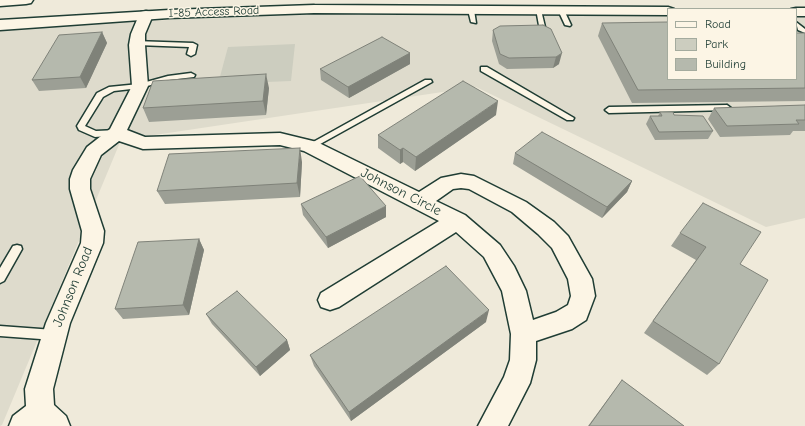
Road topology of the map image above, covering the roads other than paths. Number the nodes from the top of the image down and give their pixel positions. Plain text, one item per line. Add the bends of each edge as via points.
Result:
1 (26, 0) edge
2 (0, 2) edge
3 (538, 10) junction
4 (560, 10) junction
5 (667, 13) edge
6 (146, 15) junction
7 (0, 25) edge
8 (568, 25) dead end
9 (797, 25) edge
10 (543, 31) edge
11 (805, 31) edge
12 (137, 43) junction
13 (191, 54) dead end
14 (484, 69) dead end
15 (191, 74) dead end
16 (428, 82) dead end
17 (140, 86) junction
18 (734, 107) edge
19 (609, 110) dead end
20 (570, 118) dead end
21 (117, 132) junction
22 (310, 146) junction
23 (421, 201) junction
24 (457, 221) junction
25 (17, 249) dead end
26 (0, 278) edge
27 (330, 300) dead end
28 (0, 331) edge
29 (524, 334) junction
30 (54, 335) junction
31 (40, 421) edge
32 (492, 426) edge

1 - 2 main road
3 - 4 main road, I-85 Access Road
3 - 6 main road, I-85 Access Road via 472,16 314,9
3 - 10 lane
4 - 5 main road, I-85 Access Road
4 - 8 lane
6 - 7 main road, I-85 Access Road
6 - 12 street via 140,26
9 - 11 lane
12 - 13 lane via 193,45
12 - 17 street
14 - 20 lane
15 - 17 lane
16 - 22 lane
17 - 21 street, Johnson Road
17 - 21 lane via 105,91 81,126 96,134
18 - 19 lane
21 - 22 street, Johnson Circle via 143,143 280,139
21 - 30 street, Johnson Road via 94,151 83,170 80,189 93,231 92,243
22 - 23 street, Johnson Circle
23 - 24 street, Johnson Circle
23 - 29 street via 448,183 474,183 519,207 560,242 580,279 583,296 576,312 563,321
24 - 27 street
24 - 29 street, Johnson Circle via 492,251 506,273 514,291
25 - 26 lane
28 - 30 lane
29 - 32 street, Johnson Circle via 523,360 516,383
30 - 31 street, Johnson Road via 39,389

